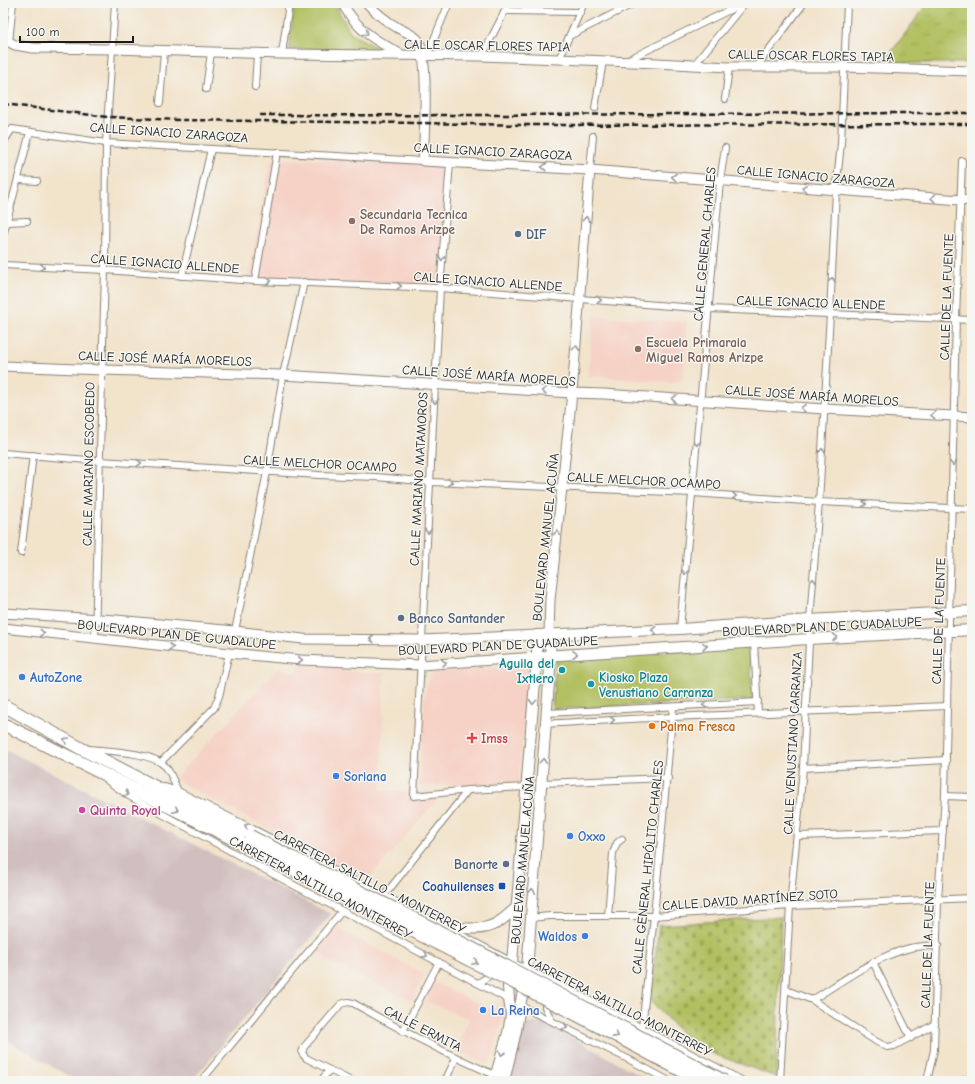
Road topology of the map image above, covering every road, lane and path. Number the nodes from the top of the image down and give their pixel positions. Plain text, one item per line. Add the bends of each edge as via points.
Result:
1 (13, 3) edge
2 (115, 3) edge
3 (289, 3) edge
4 (342, 3) edge
5 (367, 3) edge
6 (449, 3) edge
7 (509, 3) edge
8 (584, 3) edge
9 (635, 3) edge
10 (744, 3) edge
11 (804, 3) edge
12 (847, 3) edge
13 (506, 10) junction
14 (580, 12) junction
15 (571, 35) junction
16 (6, 41) edge
17 (113, 49) junction
18 (164, 51) junction
19 (211, 52) junction
20 (257, 54) junction
21 (282, 54) junction
22 (404, 56) junction
23 (425, 56) junction
24 (482, 56) junction
25 (559, 60) junction
26 (603, 61) junction
27 (623, 62) junction
28 (694, 65) junction
29 (729, 67) junction
30 (756, 67) junction
31 (844, 67) junction
32 (972, 70) edge
33 (255, 86) dead end
34 (206, 89) dead end
35 (726, 100) dead end
36 (160, 104) dead end
37 (595, 108) dead end
38 (30, 132) junction
39 (592, 136) dead end
40 (106, 143) junction
41 (3, 144) edge
42 (725, 148) dead end
43 (211, 149) junction
44 (277, 152) junction
45 (423, 161) junction
46 (962, 161) dead end
47 (450, 163) junction
48 (590, 170) junction
49 (18, 180) junction
50 (38, 181) dead end
51 (720, 181) junction
52 (836, 191) junction
53 (960, 201) junction
54 (972, 201) edge
55 (27, 221) dead end
56 (7, 222) junction
57 (3, 236) edge
58 (3, 265) edge
59 (106, 270) junction
60 (182, 276) junction
61 (255, 281) junction
62 (304, 282) junction
63 (440, 288) junction
64 (580, 299) junction
65 (709, 309) junction
66 (830, 314) junction
67 (956, 318) junction
68 (972, 320) edge
69 (3, 366) edge
70 (102, 370) junction
71 (283, 375) junction
72 (436, 384) junction
73 (572, 393) junction
74 (700, 401) junction
75 (824, 409) junction
76 (955, 417) junction
77 (972, 417) edge
78 (3, 453) edge
79 (33, 455) junction
80 (100, 461) junction
81 (267, 472) junction
82 (431, 482) junction
83 (562, 487) junction
84 (693, 493) junction
85 (819, 502) junction
86 (952, 509) junction
87 (972, 509) edge
88 (21, 553) dead end
89 (972, 611) edge
90 (950, 612) junction
91 (3, 613) edge
92 (96, 619) junction
93 (810, 620) junction
94 (3, 628) edge
95 (680, 629) junction
96 (972, 630) edge
97 (235, 631) junction
98 (949, 632) junction
99 (537, 635) junction
100 (549, 635) junction
101 (95, 638) junction
102 (809, 639) junction
103 (421, 640) junction
104 (754, 642) junction
105 (229, 653) junction
106 (537, 656) junction
107 (551, 656) junction
108 (420, 665) junction
109 (758, 702) junction
110 (728, 704) junction
111 (3, 705) edge
112 (947, 706) junction
113 (673, 707) junction
114 (638, 708) junction
115 (587, 711) junction
116 (547, 713) junction
117 (758, 713) junction
118 (805, 713) junction
119 (728, 714) junction
120 (673, 718) junction
121 (638, 719) junction
122 (587, 722) junction
123 (3, 724) edge
124 (545, 724) junction
125 (82, 749) junction
126 (946, 760) junction
127 (160, 762) junction
128 (803, 768) junction
129 (95, 769) junction
130 (668, 778) junction
131 (144, 780) junction
132 (542, 783) junction
133 (526, 787) junction
134 (468, 790) junction
135 (178, 791) junction
136 (945, 796) junction
137 (972, 797) edge
138 (943, 831) junction
139 (798, 836) junction
140 (622, 839) dead end
141 (245, 840) junction
142 (384, 896) junction
143 (972, 898) edge
144 (938, 900) junction
145 (790, 906) junction
146 (516, 908) junction
147 (342, 911) junction
148 (608, 916) junction
149 (654, 916) junction
150 (530, 918) junction
151 (442, 925) junction
152 (938, 945) junction
153 (491, 950) junction
154 (439, 962) junction
155 (873, 962) junction
156 (512, 963) junction
157 (527, 970) junction
158 (478, 983) junction
159 (560, 985) junction
160 (786, 990) junction
161 (508, 999) junction
162 (812, 1000) junction
163 (520, 1006) junction
164 (552, 1021) junction
165 (935, 1024) junction
166 (642, 1028) junction
167 (403, 1031) junction
168 (911, 1038) junction
169 (456, 1058) junction
170 (329, 1070) junction
171 (972, 1078) edge
172 (498, 1080) edge
173 (201, 1081) edge
174 (321, 1081) edge
175 (351, 1081) edge
176 (445, 1081) edge
177 (669, 1081) edge
178 (702, 1081) edge
179 (724, 1081) edge
180 (743, 1081) edge
181 (780, 1081) edge
182 (927, 1081) edge
183 (961, 1081) edge

1 - 16 street
2 - 17 street, CALLE MARIANO ESCOBEDO
3 - 21 street
4 -> 22 street via 366,34
5 - 23 street via 379,16 416,38
6 - 23 street
7 - 13 street
8 - 14 street
9 - 15 street
10 - 27 street
10 - 28 street
11 - 30 street
12 - 31 street, CALLE VENUSTIANO CARRANZA
13 - 14 street
13 - 24 street
14 - 15 street
15 - 25 street
16 - 17 street, CALLE OSCAR FLORES TAPIA via 21,47 33,48
17 - 18 street, CALLE OSCAR FLORES TAPIA
17 - 40 street, CALLE MARIANO ESCOBEDO
18 - 19 street, CALLE OSCAR FLORES TAPIA
18 - 36 street
19 - 20 street, CALLE OSCAR FLORES TAPIA
19 - 34 street
20 - 21 street, CALLE OSCAR FLORES TAPIA
20 - 33 street
21 - 22 street, CALLE OSCAR FLORES TAPIA
22 - 23 street, CALLE OSCAR FLORES TAPIA
23 - 24 street, CALLE OSCAR FLORES TAPIA
23 - 45 street
24 - 25 street, CALLE OSCAR FLORES TAPIA
25 - 26 street, CALLE OSCAR FLORES TAPIA
26 - 27 street, CALLE OSCAR FLORES TAPIA
26 - 37 street
27 - 28 street, CALLE OSCAR FLORES TAPIA
28 - 29 street, CALLE OSCAR FLORES TAPIA
29 - 30 street, CALLE OSCAR FLORES TAPIA
29 - 35 street
30 - 31 street, CALLE OSCAR FLORES TAPIA
31 - 32 street, CALLE OSCAR FLORES TAPIA
31 - 52 street, CALLE VENUSTIANO CARRANZA
38 - 40 street, CALLE IGNACIO ZARAGOZA
38 - 41 street, CALLE IGNACIO ZARAGOZA via 12,128
38 - 49 street
39 - 48 street, BOULEVARD MANUEL ACUÑA
40 - 43 street, CALLE IGNACIO ZARAGOZA
40 - 59 street, CALLE MARIANO ESCOBEDO
42 - 51 street, CALLE GENERAL CHARLES
43 - 44 street, CALLE IGNACIO ZARAGOZA
43 - 60 street
44 - 45 street, CALLE IGNACIO ZARAGOZA
44 - 61 street
45 - 47 street, CALLE IGNACIO ZARAGOZA
46 - 53 street, CALLE DE LA FUENTE
48 -> 47 street, CALLE IGNACIO ZARAGOZA
47 -> 63 street, CALLE MARIANO MATAMOROS
51 -> 48 street, CALLE IGNACIO ZARAGOZA
64 -> 48 street, BOULEVARD MANUEL ACUÑA
49 - 50 street
49 - 56 street
52 -> 51 street, CALLE IGNACIO ZARAGOZA
51 - 65 street, CALLE GENERAL CHARLES
53 -> 52 street, CALLE IGNACIO ZARAGOZA
66 -> 52 street, CALLE VENUSTIANO CARRANZA
53 - 54 street, CALLE IGNACIO ZARAGOZA
53 - 67 street, CALLE DE LA FUENTE
55 - 56 street
56 - 57 street
58 -> 59 street, CALLE IGNACIO ALLENDE
59 - 60 street, CALLE IGNACIO ALLENDE
59 - 70 street, CALLE MARIANO ESCOBEDO
60 - 61 street, CALLE IGNACIO ALLENDE
61 -> 62 street, CALLE IGNACIO ALLENDE
62 -> 63 street, CALLE IGNACIO ALLENDE
62 - 71 street
63 - 64 street, CALLE IGNACIO ALLENDE
63 - 72 street, CALLE MARIANO MATAMOROS
64 -> 65 street, CALLE IGNACIO ALLENDE
73 -> 64 street, BOULEVARD MANUEL ACUÑA
65 - 66 street, CALLE IGNACIO ALLENDE
65 - 74 street, CALLE GENERAL CHARLES
66 - 67 street, CALLE IGNACIO ALLENDE
66 - 75 street, CALLE VENUSTIANO CARRANZA
67 - 68 street, CALLE IGNACIO ALLENDE
67 - 76 street, CALLE DE LA FUENTE
69 - 70 street, CALLE JOSÉ MARÍA MORELOS
70 - 71 street, CALLE JOSÉ MARÍA MORELOS
70 - 80 street, CALLE MARIANO ESCOBEDO
71 - 72 street, CALLE JOSÉ MARÍA MORELOS
71 - 81 street
73 -> 72 street, CALLE JOSÉ MARÍA MORELOS
72 -> 82 street, CALLE MARIANO MATAMOROS
74 -> 73 street, CALLE JOSÉ MARÍA MORELOS
73 - 83 street, BOULEVARD MANUEL ACUÑA
75 -> 74 street, CALLE JOSÉ MARÍA MORELOS
74 -> 84 street, CALLE GENERAL CHARLES
76 -> 75 street, CALLE JOSÉ MARÍA MORELOS
85 -> 75 street, CALLE VENUSTIANO CARRANZA
76 - 77 street, CALLE JOSÉ MARÍA MORELOS
76 -> 86 street, CALLE DE LA FUENTE
78 - 79 street, CALLE MELCHOR OCAMPO
79 - 80 street, CALLE MELCHOR OCAMPO
79 - 88 street
80 -> 81 street, CALLE MELCHOR OCAMPO
80 - 92 street, CALLE MARIANO ESCOBEDO
81 - 82 street, CALLE MELCHOR OCAMPO
81 - 97 street
82 -> 83 street, CALLE MELCHOR OCAMPO
82 -> 103 street, CALLE MARIANO MATAMOROS
83 - 84 street, CALLE MELCHOR OCAMPO
100 -> 83 street, BOULEVARD MANUEL ACUÑA via 550,600
84 -> 85 street, CALLE MELCHOR OCAMPO
84 -> 95 street, CALLE GENERAL CHARLES
85 -> 86 street, CALLE MELCHOR OCAMPO
93 -> 85 street, CALLE VENUSTIANO CARRANZA
86 - 87 street, CALLE MELCHOR OCAMPO
86 - 90 street, CALLE DE LA FUENTE
89 - 90 main road, BOULEVARD PLAN DE GUADALUPE
90 - 93 main road, BOULEVARD PLAN DE GUADALUPE
90 - 98 street, CALLE DE LA FUENTE
91 - 92 street, BOULEVARD PLAN DE GUADALUPE
92 - 97 street, BOULEVARD PLAN DE GUADALUPE
92 - 101 street, CALLE MARIANO ESCOBEDO
93 - 95 main road, BOULEVARD PLAN DE GUADALUPE
93 - 102 street, CALLE VENUSTIANO CARRANZA
94 -> 101 street, BOULEVARD PLAN DE GUADALUPE
95 -> 100 main road, BOULEVARD PLAN DE GUADALUPE
96 - 98 main road, BOULEVARD PLAN DE GUADALUPE
103 -> 97 street, BOULEVARD PLAN DE GUADALUPE via 302,639
102 -> 98 main road, BOULEVARD PLAN DE GUADALUPE
98 - 112 street, CALLE DE LA FUENTE
99 - 100 main road, BOULEVARD PLAN DE GUADALUPE
99 - 103 street, BOULEVARD PLAN DE GUADALUPE
99 - 106 main road, BOULEVARD MANUEL ACUÑA
100 - 107 main road, BOULEVARD MANUEL ACUÑA
101 -> 105 street, BOULEVARD PLAN DE GUADALUPE
102 - 104 main road, BOULEVARD PLAN DE GUADALUPE
102 - 118 street, CALLE VENUSTIANO CARRANZA
103 - 108 street, CALLE MARIANO MATAMOROS
107 -> 104 main road, BOULEVARD PLAN DE GUADALUPE
104 - 109 street
105 -> 108 street, BOULEVARD PLAN DE GUADALUPE via 300,660
105 - 127 street via 214,708
106 - 107 main road, BOULEVARD PLAN DE GUADALUPE
108 -> 106 street, BOULEVARD PLAN DE GUADALUPE
106 -> 133 main road, BOULEVARD MANUEL ACUÑA
107 - 116 main road, BOULEVARD MANUEL ACUÑA
108 - 134 street, CALLE MARIANO MATAMOROS via 414,796
109 - 110 street
109 - 117 street
110 -> 113 street
110 - 119 street
125 -> 111 highway, CARRETERA SALTILLO - MONTERREY
112 - 118 street
112 - 126 street, CALLE DE LA FUENTE
113 - 114 street
113 - 120 street, CALLE GENERAL HIPÓLITO CHARLES
114 - 115 street
114 - 121 street
115 - 116 street
115 - 122 street
116 - 124 main road, BOULEVARD MANUEL ACUÑA
117 - 118 street
117 - 119 street
118 - 128 street, CALLE VENUSTIANO CARRANZA
119 - 120 street
120 - 121 street
120 - 130 street, CALLE GENERAL HIPÓLITO CHARLES
122 -> 121 street
122 - 124 street
123 - 129 highway, CARRETERA SALTILLO - MONTERREY
132 -> 124 main road, BOULEVARD MANUEL ACUÑA
125 - 127 street via 136,754
125 - 131 highway, CARRETERA SALTILLO - MONTERREY
126 - 128 street
126 - 136 street, CALLE DE LA FUENTE
127 - 135 street via 170,772
128 - 139 street, CALLE VENUSTIANO CARRANZA
129 -> 141 highway, CARRETERA SALTILLO - MONTERREY
129 -> 147 street, CARRETERA SALTILLO-MONTERREY via 110,784 129,796
130 - 132 street
130 - 149 street, CALLE GENERAL HIPÓLITO CHARLES
131 - 135 street, CARRETERA SALTILLO-MONTERREY
131 - 141 highway, CARRETERA SALTILLO - MONTERREY
150 -> 132 main road, BOULEVARD MANUEL ACUÑA
133 - 134 street
133 - 146 main road, BOULEVARD MANUEL ACUÑA
134 - 142 street
142 -> 135 street, CARRETERA SALTILLO-MONTERREY
136 - 137 street
136 - 138 street, CALLE DE LA FUENTE
138 - 139 street
138 - 144 street, CALLE DE LA FUENTE
139 - 145 street, CALLE VENUSTIANO CARRANZA
140 - 148 street via 617,843 613,853
141 -> 178 highway, CARRETERA SALTILLO - MONTERREY, bridge
141 - 179 highway, CARRETERA SALTILLO - MONTERREY, bridge via 467,945
142 - 151 street, CARRETERA SALTILLO-MONTERREY
143 - 144 street, CALLE DAVID MARTÍNEZ SOTO
144 - 145 street, CALLE DAVID MARTÍNEZ SOTO
144 - 152 street, CALLE DE LA FUENTE
145 - 149 street, CALLE DAVID MARTÍNEZ SOTO
145 - 160 street, CALLE VENUSTIANO CARRANZA
146 - 151 main road via 497,923 487,927
146 - 156 main road, BOULEVARD MANUEL ACUÑA
147 -> 154 street, CARRETERA SALTILLO-MONTERREY
147 - 173 street
148 - 149 street, CALLE DAVID MARTÍNEZ SOTO
148 - 150 street, CALLE DAVID MARTÍNEZ SOTO
149 - 166 street, CALLE GENERAL HIPÓLITO CHARLES
150 - 157 main road, BOULEVARD MANUEL ACUÑA
151 - 153 street, CARRETERA SALTILLO-MONTERREY
152 - 155 street via 896,952
152 - 165 street, CALLE DE LA FUENTE
153 - 156 street, CARRETERA SALTILLO-MONTERREY
153 - 158 street via 494,964 491,973
154 - 158 street, CARRETERA SALTILLO-MONTERREY
154 - 167 street
155 - 162 street
155 - 168 street
156 - 157 street, CARRETERA SALTILLO-MONTERREY
156 - 161 main road, BOULEVARD MANUEL ACUÑA
157 - 159 street, CARRETERA SALTILLO-MONTERREY
157 - 163 main road, BOULEVARD MANUEL ACUÑA
158 - 161 street, CARRETERA SALTILLO-MONTERREY
159 - 164 street via 553,987 546,996 546,1007
159 - 166 street, CARRETERA SALTILLO-MONTERREY
160 - 162 street
160 - 181 street, CALLE VENUSTIANO CARRANZA
161 - 163 street, CARRETERA SALTILLO-MONTERREY
161 -> 172 main road, BOULEVARD MANUEL ACUÑA via 512,1015
162 - 168 street via 883,1045 890,1047
163 - 164 street, CARRETERA SALTILLO-MONTERREY
163 - 172 main road, BOULEVARD MANUEL ACUÑA via 516,1031
164 -> 177 street, CARRETERA SALTILLO-MONTERREY
165 - 168 street
165 - 182 street, CALLE DE LA FUENTE via 934,1050
166 - 180 street, CARRETERA SALTILLO-MONTERREY
167 - 169 street, CALLE ERMITA
167 - 170 street, CALLE ERMITA via 353,1003 341,1004 302,1050 303,1056
169 - 172 street, CALLE ERMITA
169 - 176 street
170 - 174 street
170 - 175 street
171 - 183 street

